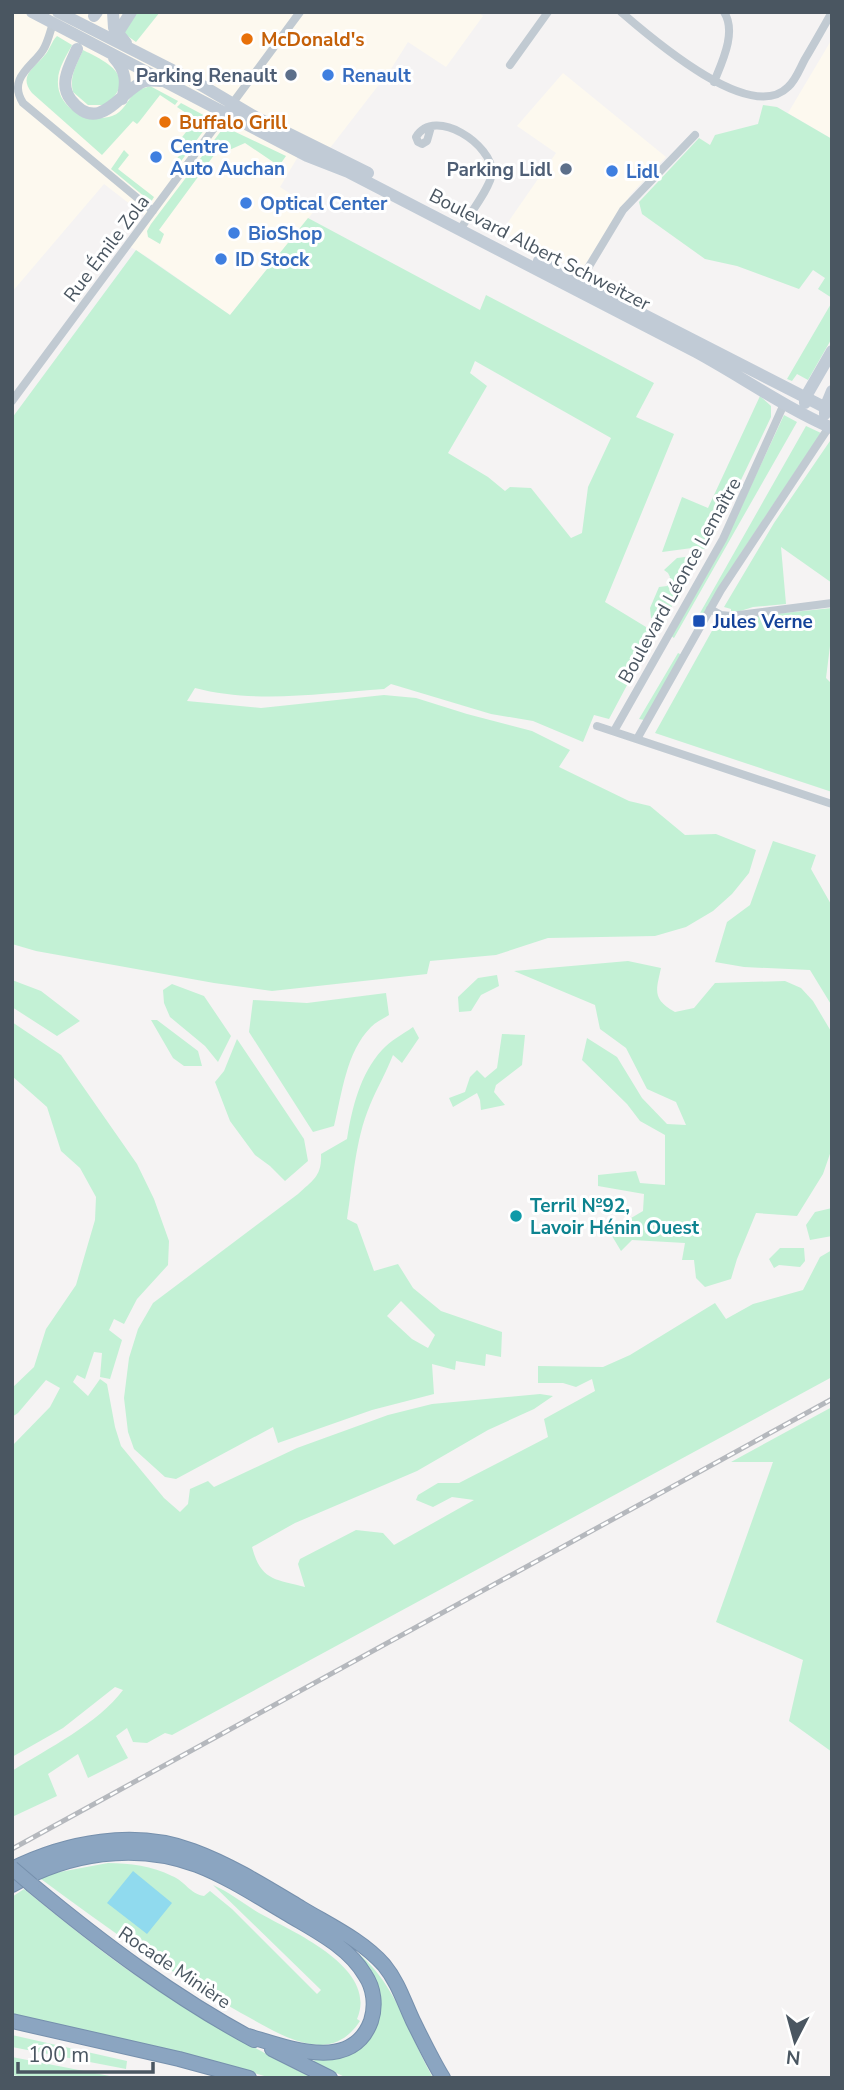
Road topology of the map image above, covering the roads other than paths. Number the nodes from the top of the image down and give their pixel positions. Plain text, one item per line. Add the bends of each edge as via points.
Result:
1 (32, 12) edge
2 (113, 12) edge
3 (131, 12) edge
4 (300, 12) edge
5 (548, 12) edge
6 (621, 12) edge
7 (724, 12) edge
8 (832, 12) edge
9 (55, 18) edge
10 (117, 34) junction
11 (128, 47) junction
12 (77, 49) dead end
13 (110, 53) junction
14 (510, 65) dead end
15 (166, 82) junction
16 (714, 82) junction
17 (121, 99) junction
18 (228, 108) junction
19 (431, 127) dead end
20 (695, 135) dead end
21 (153, 211) junction
22 (462, 226) junction
23 (577, 286) junction
24 (832, 351) edge
25 (832, 391) edge
26 (12, 401) edge
27 (798, 404) junction
28 (829, 419) edge
29 (832, 603) edge
30 (710, 609) junction
31 (597, 726) dead end
32 (614, 731) junction
33 (637, 739) junction
34 (832, 804) edge
35 (12, 1869) edge
36 (12, 1885) edge
37 (12, 2021) edge
38 (248, 2036) junction
39 (249, 2078) edge
40 (330, 2078) edge
41 (443, 2078) edge

1 - 9 main road
2 - 10 main road
3 - 10 main road
4 - 18 street, Rue Émile Zola
5 - 14 street
6 - 16 street
7 - 16 street via 729,34
8 - 16 street via 792,83 778,93 748,94
9 - 11 main road
9 - 13 main road
9 - 21 street via 42,52 24,69 20,98
10 - 11 main road
11 - 18 main road via 196,82
12 - 17 main road via 66,75 66,90 73,103 97,113
13 - 15 main road
13 - 17 main road via 125,76
15 - 17 main road via 145,81
15 - 18 main road
18 - 21 street, Rue Émile Zola
18 - 22 main road, Boulevard Albert Schweitzer via 307,156
19 - 22 street via 442,124 461,132 491,165 490,182
20 - 23 street via 623,210
21 - 26 street, Rue Émile Zola
22 - 23 main road, Boulevard Albert Schweitzer
23 - 27 main road, Boulevard Albert Schweitzer
23 - 27 main road, Boulevard Albert Schweitzer
24 - 27 main road
25 - 28 main road
27 - 28 main road, Boulevard Albert Schweitzer
27 - 28 main road, Boulevard Albert Schweitzer
27 - 32 street, Boulevard Léonce Lemaître
28 - 30 street, Boulevard Léonce Lemaître
29 - 30 street via 726,616
30 - 33 street, Boulevard Léonce Lemaître
31 - 32 street
32 - 33 street
33 - 34 street
35 - 38 highway, Rocade Minière, bridge via 139,1969
35 - 41 highway via 66,1848 128,1840 165,1843 227,1865 372,1953 397,1984
36 - 38 highway via 86,1856 129,1853 177,1859 229,1880 330,1940 354,1959 369,1982 370,2024 360,2039 342,2050 306,2052
37 - 39 highway
38 - 40 highway, Rocade Minière

